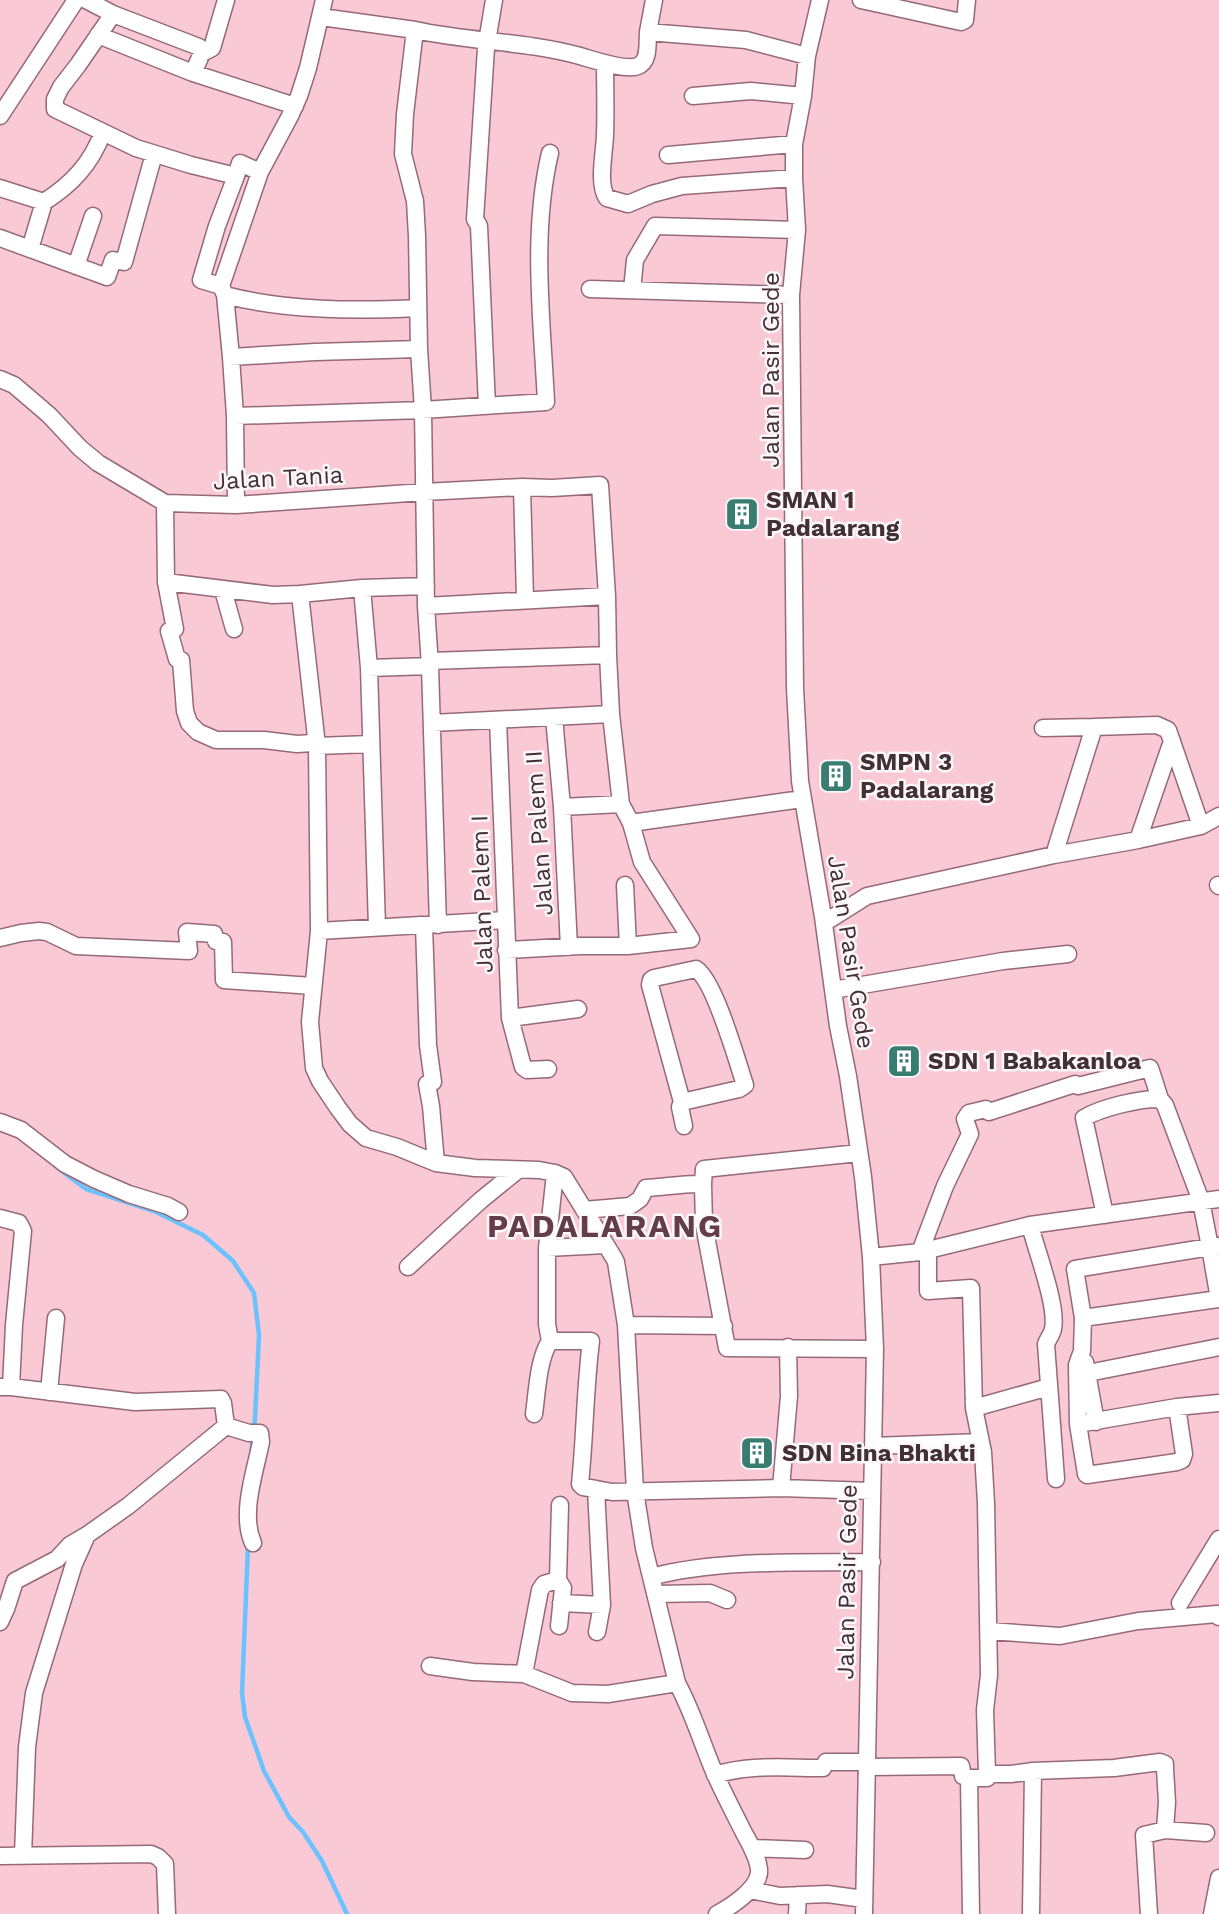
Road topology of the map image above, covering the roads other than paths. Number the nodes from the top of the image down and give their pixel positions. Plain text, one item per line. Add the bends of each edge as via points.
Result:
1 (226, 0) edge
2 (324, 0) edge
3 (494, 0) edge
4 (654, 0) edge
5 (820, 0) edge
6 (862, 0) edge
7 (967, 0) edge
8 (84, 1) edge
9 (900, 4) edge
10 (113, 14) junction
11 (321, 17) junction
12 (415, 30) junction
13 (648, 32) junction
14 (98, 35) junction
15 (487, 40) junction
16 (202, 54) junction
17 (807, 55) junction
18 (606, 63) junction
19 (192, 73) junction
20 (693, 96) dead end
21 (803, 96) junction
22 (295, 106) junction
23 (0, 116) edge
24 (103, 132) junction
25 (794, 144) junction
26 (154, 153) junction
27 (550, 153) dead end
28 (668, 155) dead end
29 (260, 172) junction
30 (236, 176) junction
31 (793, 178) junction
32 (0, 188) edge
33 (44, 202) junction
34 (93, 216) dead end
35 (797, 230) junction
36 (0, 238) edge
37 (30, 249) junction
38 (76, 266) junction
39 (590, 289) dead end
40 (632, 290) junction
41 (223, 291) junction
42 (791, 295) junction
43 (418, 308) junction
44 (419, 349) junction
45 (232, 357) junction
46 (0, 379) edge
47 (487, 406) junction
48 (423, 410) junction
49 (235, 416) junction
50 (522, 487) junction
51 (424, 492) junction
52 (165, 503) junction
53 (236, 505) junction
54 (166, 582) junction
55 (426, 586) junction
56 (362, 588) junction
57 (223, 590) junction
58 (300, 594) junction
59 (607, 597) junction
60 (525, 599) junction
61 (426, 606) junction
62 (234, 629) dead end
63 (608, 655) junction
64 (430, 663) junction
65 (369, 668) junction
66 (611, 714) junction
67 (554, 717) junction
68 (498, 720) junction
69 (432, 723) junction
70 (1094, 727) junction
71 (1043, 729) dead end
72 (1172, 741) junction
73 (370, 744) junction
74 (317, 746) junction
75 (802, 799) junction
76 (621, 804) junction
77 (562, 807) junction
78 (1219, 816) edge
79 (631, 823) junction
80 (1201, 826) junction
81 (1138, 840) junction
82 (1054, 855) junction
83 (625, 885) dead end
84 (506, 920) junction
85 (824, 923) junction
86 (431, 925) junction
87 (377, 927) junction
88 (319, 931) junction
89 (0, 938) edge
90 (684, 941) junction
91 (628, 946) junction
92 (569, 947) junction
93 (506, 950) junction
94 (1068, 954) dead end
95 (685, 972) junction
96 (313, 986) junction
97 (833, 990) junction
98 (578, 1009) dead end
99 (510, 1018) junction
100 (548, 1069) dead end
101 (1160, 1099) junction
102 (682, 1102) junction
103 (0, 1122) edge
104 (684, 1126) dead end
105 (859, 1153) junction
106 (436, 1163) junction
107 (518, 1170) junction
108 (555, 1172) junction
109 (704, 1184) junction
110 (1219, 1199) edge
111 (1201, 1201) junction
112 (584, 1210) junction
113 (179, 1212) dead end
114 (1105, 1215) junction
115 (0, 1218) edge
116 (1030, 1226) junction
117 (605, 1245) junction
118 (1214, 1247) edge
119 (547, 1248) junction
120 (924, 1251) junction
121 (871, 1256) junction
122 (408, 1267) dead end
123 (1219, 1299) edge
124 (55, 1318) dead end
125 (1083, 1318) junction
126 (626, 1325) junction
127 (724, 1326) junction
128 (550, 1341) junction
129 (788, 1347) junction
130 (1219, 1347) edge
131 (875, 1349) junction
132 (1082, 1351) junction
133 (1088, 1373) junction
134 (5, 1387) edge
135 (1049, 1387) junction
136 (49, 1392) junction
137 (1219, 1403) edge
138 (1177, 1407) junction
139 (974, 1408) junction
140 (534, 1414) dead end
141 (1097, 1422) junction
142 (1078, 1424) junction
143 (226, 1426) junction
144 (981, 1441) junction
145 (873, 1446) junction
146 (1056, 1479) dead end
147 (596, 1489) junction
148 (781, 1489) junction
149 (635, 1491) junction
150 (872, 1491) junction
151 (560, 1505) dead end
152 (86, 1535) junction
153 (1219, 1538) edge
154 (253, 1543) dead end
155 (872, 1562) junction
156 (651, 1577) junction
157 (558, 1580) junction
158 (656, 1594) junction
159 (727, 1600) dead end
160 (561, 1603) junction
161 (1180, 1603) dead end
162 (602, 1605) junction
163 (1219, 1617) edge
164 (0, 1622) edge
165 (559, 1626) dead end
166 (989, 1631) junction
167 (597, 1632) dead end
168 (429, 1666) dead end
169 (524, 1674) junction
170 (677, 1684) junction
171 (867, 1764) junction
172 (1033, 1771) junction
173 (987, 1773) junction
174 (715, 1775) junction
175 (969, 1778) junction
176 (1166, 1829) junction
177 (1206, 1833) dead end
178 (752, 1848) junction
179 (804, 1850) dead end
180 (0, 1856) edge
181 (23, 1856) junction
182 (1219, 1878) edge
183 (750, 1890) junction
184 (798, 1895) junction
185 (864, 1906) edge
186 (167, 1914) edge
187 (717, 1914) edge
188 (797, 1914) edge
189 (971, 1914) edge
190 (1031, 1914) edge
191 (1149, 1914) edge
192 (1212, 1914) edge

1 - 16 street via 212,48
2 - 11 street
3 - 15 street
4 - 13 street
5 - 17 street, Jalan Pasir Gede
6 - 9 street
7 - 9 street via 961,22
8 - 10 street
8 - 23 street
10 - 14 street
10 - 16 street via 200,47
11 - 12 street
11 - 22 street
12 - 15 street
12 - 43 street via 403,154 415,201
13 - 17 street via 746,40
13 - 18 street via 643,63 635,67
14 - 19 street
14 - 24 street via 61,87 55,109
15 - 18 street via 552,48
15 - 47 street via 475,219 479,226
16 - 19 street
17 - 21 street, Jalan Pasir Gede
18 - 31 street via 603,191 607,198 628,204 682,186
19 - 22 street
20 - 21 street via 751,91
21 - 25 street, Jalan Pasir Gede
22 - 29 street
24 - 26 street
24 - 33 street via 84,168
25 - 28 street
25 - 31 street, Jalan Pasir Gede
26 - 30 street
26 - 38 street via 124,262 113,260 107,277
27 - 47 street via 540,235 546,402
29 - 30 street via 240,163
29 - 41 street
30 - 41 street via 201,279
31 - 35 street, Jalan Pasir Gede
32 - 33 street
33 - 37 street
34 - 38 street
35 - 40 street via 655,226 635,260
35 - 42 street, Jalan Pasir Gede
36 - 37 street
37 - 38 street
39 - 40 street
40 - 42 street
41 - 43 street via 279,304 339,310
41 - 45 street
42 - 75 street, Jalan Pasir Gede via 795,688
43 - 44 street
44 - 45 street
44 - 48 street
45 - 49 street
46 - 52 street, Jalan Tania via 49,415 98,463
47 - 48 street
48 - 49 street
48 - 51 street
49 - 53 street
50 - 51 street, Jalan Tania
50 - 59 street, Jalan Tania via 600,485
50 - 60 street
51 - 53 street, Jalan Tania
51 - 55 street
52 - 53 street, Jalan Tania
52 - 54 street
54 - 57 street
54 - 74 street via 175,629 170,631 181,660 189,723 216,740
55 - 56 street
55 - 61 street
56 - 58 street
56 - 65 street
57 - 58 street
57 - 62 street
58 - 74 street
59 - 60 street
59 - 63 street
60 - 61 street
61 - 64 street
63 - 64 street
63 - 66 street
64 - 65 street
64 - 69 street
65 - 73 street
66 - 67 street
66 - 76 street
67 - 68 street
67 - 77 street, Jalan Palem II
68 - 69 street
68 - 84 street, Jalan Palem I
69 - 86 street
70 - 71 street
70 - 72 street via 1157,725 1168,730
70 - 82 street
72 - 80 street
72 - 81 street
73 - 74 street
73 - 87 street
74 - 88 street
75 - 79 street
75 - 85 street, Jalan Pasir Gede
76 - 77 street
76 - 79 street
77 - 92 street, Jalan Palem II
78 - 80 street
79 - 90 street via 642,862
80 - 81 street
81 - 82 street
82 - 85 street via 867,896
83 - 91 street
84 - 86 street
84 - 93 street, Jalan Palem I
85 - 97 street, Jalan Pasir Gede
86 - 87 street
86 - 106 street via 428,1045 433,1082 427,1084
87 - 88 street
88 - 96 street
89 - 96 street via 39,931 76,946 172,952 189,951 187,932 215,934 216,942 223,942 224,980
90 - 91 street
90 - 95 street
91 - 92 street
92 - 93 street
93 - 99 street, Jalan Palem I
94 - 97 street
95 - 102 street via 654,978 650,985
95 - 102 street via 696,969 703,974 728,1030 745,1085
96 - 106 street via 312,1062 338,1108 366,1138
97 - 105 street, Jalan Pasir Gede
98 - 99 street
99 - 100 street, Jalan Palem I via 522,1064 527,1070
101 - 111 street
101 - 114 street via 1148,1098 1084,1118
101 - 120 street via 1150,1068 1075,1084 989,1112 969,1113 965,1119 970,1134 944,1186
102 - 104 street
103 - 113 street via 20,1129 65,1164 94,1179
105 - 109 street via 704,1169
105 - 121 street, Jalan Pasir Gede
106 - 107 street
107 - 108 street
107 - 122 street
108 - 112 street via 564,1177
108 - 119 street
109 - 112 street via 646,1188 630,1206
109 - 127 street via 704,1225
110 - 111 street
111 - 114 street
111 - 118 street
112 - 117 street
114 - 116 street
115 - 134 street via 19,1223 23,1231
116 - 120 street
116 - 135 street via 1054,1319 1046,1344
117 - 119 street
117 - 126 street via 616,1262
118 - 123 street
118 - 125 street via 1076,1269
119 - 128 street
120 - 121 street
120 - 139 street via 928,1291 971,1288
121 - 131 street, Jalan Pasir Gede
123 - 125 street
124 - 136 street
125 - 132 street
126 - 127 street
126 - 149 street
127 - 129 street via 727,1348
128 - 140 street
128 - 147 street via 591,1341 580,1484
129 - 131 street
129 - 148 street
130 - 133 street
131 - 145 street, Jalan Pasir Gede
132 - 133 street
132 - 142 street via 1077,1365
133 - 141 street
134 - 136 street
135 - 139 street
135 - 146 street
136 - 143 street via 135,1402 221,1399
137 - 138 street
138 - 141 street
138 - 142 street via 1184,1454 1177,1462 1087,1475
139 - 144 street
141 - 142 street
143 - 152 street
143 - 154 street via 254,1433 261,1442 248,1514
144 - 145 street
144 - 166 street
145 - 150 street, Jalan Pasir Gede
147 - 149 street
147 - 162 street
148 - 149 street
148 - 150 street
149 - 156 street
150 - 155 street, Jalan Pasir Gede
151 - 157 street
152 - 164 street via 57,1559 15,1581
152 - 181 street via 34,1693
153 - 161 street
155 - 156 street via 694,1568
155 - 171 street, Jalan Pasir Gede
156 - 158 street
157 - 160 street via 563,1588
157 - 169 street via 540,1590
158 - 159 street via 710,1593
158 - 170 street
160 - 162 street
160 - 165 street
162 - 167 street
163 - 166 street via 1138,1621 1060,1636
166 - 173 street
168 - 169 street
169 - 170 street via 572,1693 608,1694
170 - 174 street
171 - 174 street via 826,1762 823,1768 753,1768
171 - 175 street via 961,1766 963,1776
171 - 185 street, Jalan Pasir Gede
172 - 173 street
172 - 176 street via 1165,1764
172 - 190 street
173 - 175 street via 987,1778
174 - 178 street
175 - 189 street
176 - 177 street
176 - 191 street via 1144,1835
178 - 179 street
178 - 183 street via 759,1871
180 - 181 street
181 - 186 street via 151,1854 165,1864
182 - 192 street
183 - 184 street
183 - 187 street
184 - 185 street via 827,1894
184 - 188 street

